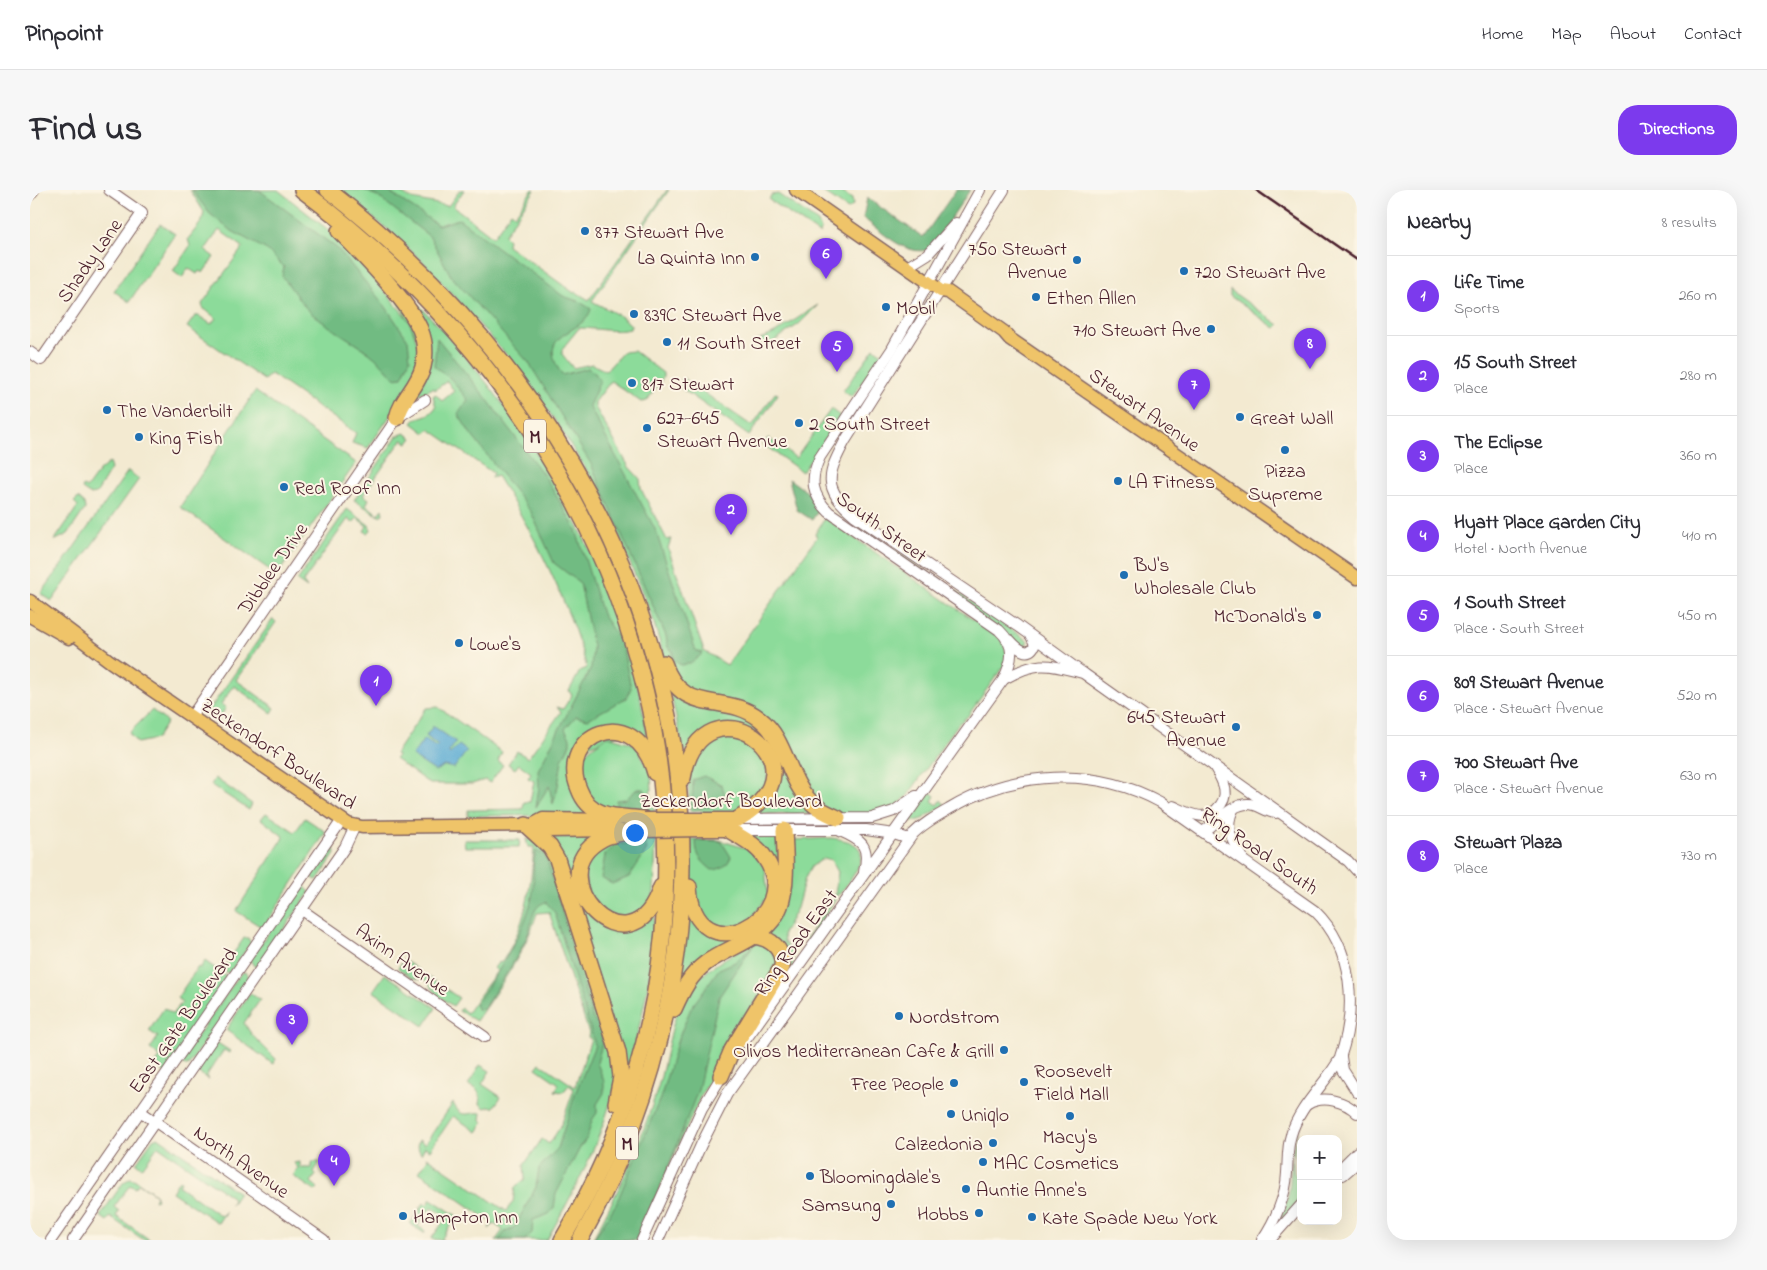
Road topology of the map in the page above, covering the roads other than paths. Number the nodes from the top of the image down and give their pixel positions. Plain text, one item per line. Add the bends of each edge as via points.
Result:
1 (34, 190) edge
2 (109, 190) edge
3 (302, 190) edge
4 (328, 190) edge
5 (796, 190) edge
6 (980, 190) edge
7 (1004, 190) edge
8 (30, 195) edge
9 (967, 211) junction
10 (907, 267) junction
11 (929, 283) junction
12 (941, 291) junction
13 (30, 352) edge
14 (425, 400) dead end
15 (397, 418) junction
16 (814, 472) junction
17 (830, 474) junction
18 (840, 503) junction
19 (824, 507) junction
20 (1357, 578) edge
21 (30, 601) edge
22 (30, 616) edge
23 (645, 623) junction
24 (1030, 634) junction
25 (1007, 638) junction
26 (111, 662) junction
27 (1083, 673) junction
28 (1003, 680) junction
29 (191, 717) junction
30 (1211, 763) junction
31 (1034, 779) joint
32 (925, 789) junction
33 (680, 797) junction
34 (1160, 802) junction
35 (1233, 809) junction
36 (665, 811) junction
37 (1282, 814) junction
38 (342, 820) junction
39 (734, 824) junction
40 (837, 824) junction
41 (529, 825) junction
42 (354, 826) junction
43 (641, 827) junction
44 (784, 830) junction
45 (1203, 832) junction
46 (894, 834) junction
47 (909, 839) junction
48 (683, 850) junction
49 (1244, 860) junction
50 (1356, 869) edge
51 (666, 872) junction
52 (302, 876) junction
53 (862, 878) junction
54 (318, 887) junction
55 (302, 910) junction
56 (754, 936) junction
57 (242, 964) junction
58 (257, 974) junction
59 (485, 1037) dead end
60 (661, 1041) junction
61 (1341, 1057) junction
62 (721, 1076) junction
63 (1355, 1088) edge
64 (1308, 1104) junction
65 (140, 1111) junction
66 (1357, 1113) edge
67 (155, 1122) junction
68 (1357, 1152) edge
69 (606, 1154) junction
70 (1357, 1163) edge
71 (1342, 1167) edge
72 (1342, 1175) edge
73 (1297, 1210) edge
74 (51, 1240) edge
75 (73, 1240) edge
76 (324, 1240) edge
77 (562, 1240) edge
78 (580, 1240) edge
79 (642, 1240) edge
80 (658, 1240) edge
81 (1262, 1240) edge
82 (1270, 1240) edge

1 - 8 street
2 - 13 street, Shady Lane via 142,213 41,360
3 - 15 highway via 377,272 419,327 425,348 423,368
3 - 36 highway, M via 378,252 447,322 508,397 561,478 602,557 629,627 654,721
4 - 23 highway, M via 432,283 519,386 551,431 592,501 616,549
5 - 10 main road, Stewart Avenue
6 - 9 street
7 - 12 street, South Street
9 - 10 street via 928,254
9 - 11 street
10 - 11 main road, Stewart Avenue
11 - 12 main road, Stewart Avenue
11 - 16 street via 892,349 820,457
12 - 17 street, South Street via 850,432
12 - 20 main road, Stewart Avenue via 948,292 1010,339
14 - 15 street, Dibblee Drive
15 - 29 street, Dibblee Drive
16 - 17 street via 824,467
16 - 19 street, South Street via 813,489
17 - 18 street, South Street via 832,490
18 - 19 street via 829,499 824,502
18 - 24 street, South Street
19 - 25 street, South Street
21 - 26 main road, Zeckendorf Boulevard
22 - 26 main road, Zeckendorf Boulevard
23 - 33 highway, M via 666,702
23 - 40 highway via 677,688 691,698 740,708 762,720 775,735 805,796
24 - 25 street, South Street via 1035,644 1027,652
24 - 27 street, South Street
25 - 28 street via 1012,663
26 - 29 main road, Zeckendorf Boulevard
27 - 28 street, Ring Road South via 1047,664 1023,668
27 - 30 street, Ring Road South
28 - 32 street, Ring Road East
29 - 38 main road, Zeckendorf Boulevard
30 - 34 street via 1222,780 1225,792 1214,812 1199,815
30 - 37 street, Ring Road South
31 - 34 street, Ring Road South via 1098,780
31 - 47 street, Ring Road East via 1004,785 966,799 923,825
32 - 40 street, Zeckendorf Boulevard via 884,816
32 - 46 street, Ring Road East
33 - 39 highway via 686,760 698,741 721,729 746,732 767,751 773,778 765,799
33 - 48 highway, M
34 - 45 street, Ring Road South
35 - 37 street via 1253,804 1271,813
35 - 45 street
35 - 49 street via 1228,831
36 - 43 highway via 652,764 642,744 618,731 595,736 581,749 575,765 581,794 590,806 604,814
36 - 51 highway, M
37 - 50 street, Ring Road South
38 - 42 main road, Zeckendorf Boulevard
38 - 52 street, East Gate Boulevard
39 - 40 street, Zeckendorf Boulevard
39 - 43 main road, Zeckendorf Boulevard, bridge
39 - 44 street, Zeckendorf Boulevard
39 - 48 highway via 768,862 773,878 773,894 767,910 743,930 718,932 696,917 690,904
40 - 44 street, Zeckendorf Boulevard
40 - 46 street, Zeckendorf Boulevard
40 - 53 street via 864,846 866,859
41 - 42 main road, Zeckendorf Boulevard
41 - 43 main road, Zeckendorf Boulevard via 543,819
41 - 69 highway via 555,855 619,1058 620,1089
42 - 54 street, East Gate Boulevard via 348,844
43 - 51 highway via 602,839 586,855 579,882 588,905 599,917 613,923 637,921 654,907
44 - 56 highway via 782,901 771,922
45 - 49 street, Ring Road South
46 - 47 street, Zeckendorf Boulevard
46 - 53 street, Ring Road East
47 - 80 street, Ring Road East via 727,1094
48 - 60 highway, M via 677,953
49 - 61 street, Ring Road South via 1315,911 1341,944 1350,968 1355,998 1351,1030
51 - 69 highway, M via 662,947 650,1015 635,1074
52 - 54 street
52 - 57 street, East Gate Boulevard
53 - 62 street, Ring Road East
54 - 55 street, East Gate Boulevard
55 - 58 street, East Gate Boulevard
55 - 59 street, Axinn Avenue
56 - 60 highway via 706,963 692,977
56 - 62 highway via 776,946 782,967 732,1050
57 - 58 street
57 - 65 street, East Gate Boulevard
58 - 67 street, East Gate Boulevard
60 - 78 highway, M via 627,1145
61 - 63 street via 1344,1070
61 - 64 street, Ring Road South
62 - 79 street, Ring Road East via 702,1108
64 - 66 street via 1316,1099 1327,1099 1349,1106
64 - 81 street, Ring Road South via 1291,1134 1286,1190
65 - 67 street, North Avenue
65 - 74 street, East Gate Boulevard
67 - 75 street, East Gate Boulevard
67 - 76 street, North Avenue
68 - 71 street
69 - 77 highway, M
70 - 72 street
73 - 82 street

